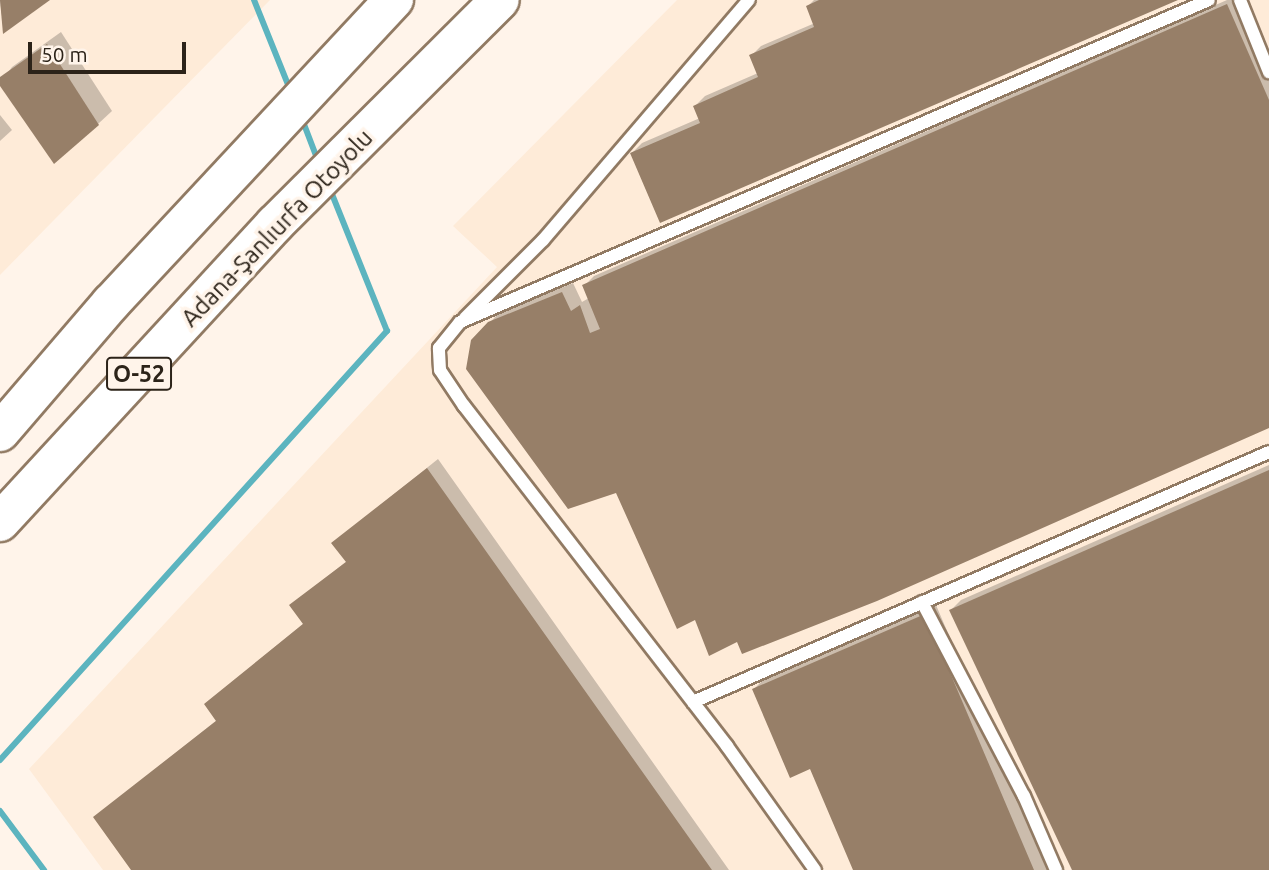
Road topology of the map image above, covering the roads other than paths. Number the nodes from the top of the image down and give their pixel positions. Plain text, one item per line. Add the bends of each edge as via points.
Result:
1 (394, 0) edge
2 (500, 0) edge
3 (748, 0) edge
4 (1209, 0) edge
5 (1240, 0) edge
6 (1269, 72) edge
7 (460, 323) junction
8 (0, 432) edge
9 (1269, 452) edge
10 (0, 522) edge
11 (922, 602) junction
12 (693, 702) junction
13 (816, 870) edge
14 (1056, 870) edge

1 - 8 highway, O-52 via 209,196
2 - 10 highway, Adana-Şanlıurfa Otoyolu / O-52 via 275,224
3 - 7 lane via 543,240
4 - 7 lane
5 - 6 lane
7 - 12 lane via 439,348 440,370
9 - 11 lane
11 - 12 lane
11 - 14 lane via 1024,796
12 - 13 lane

